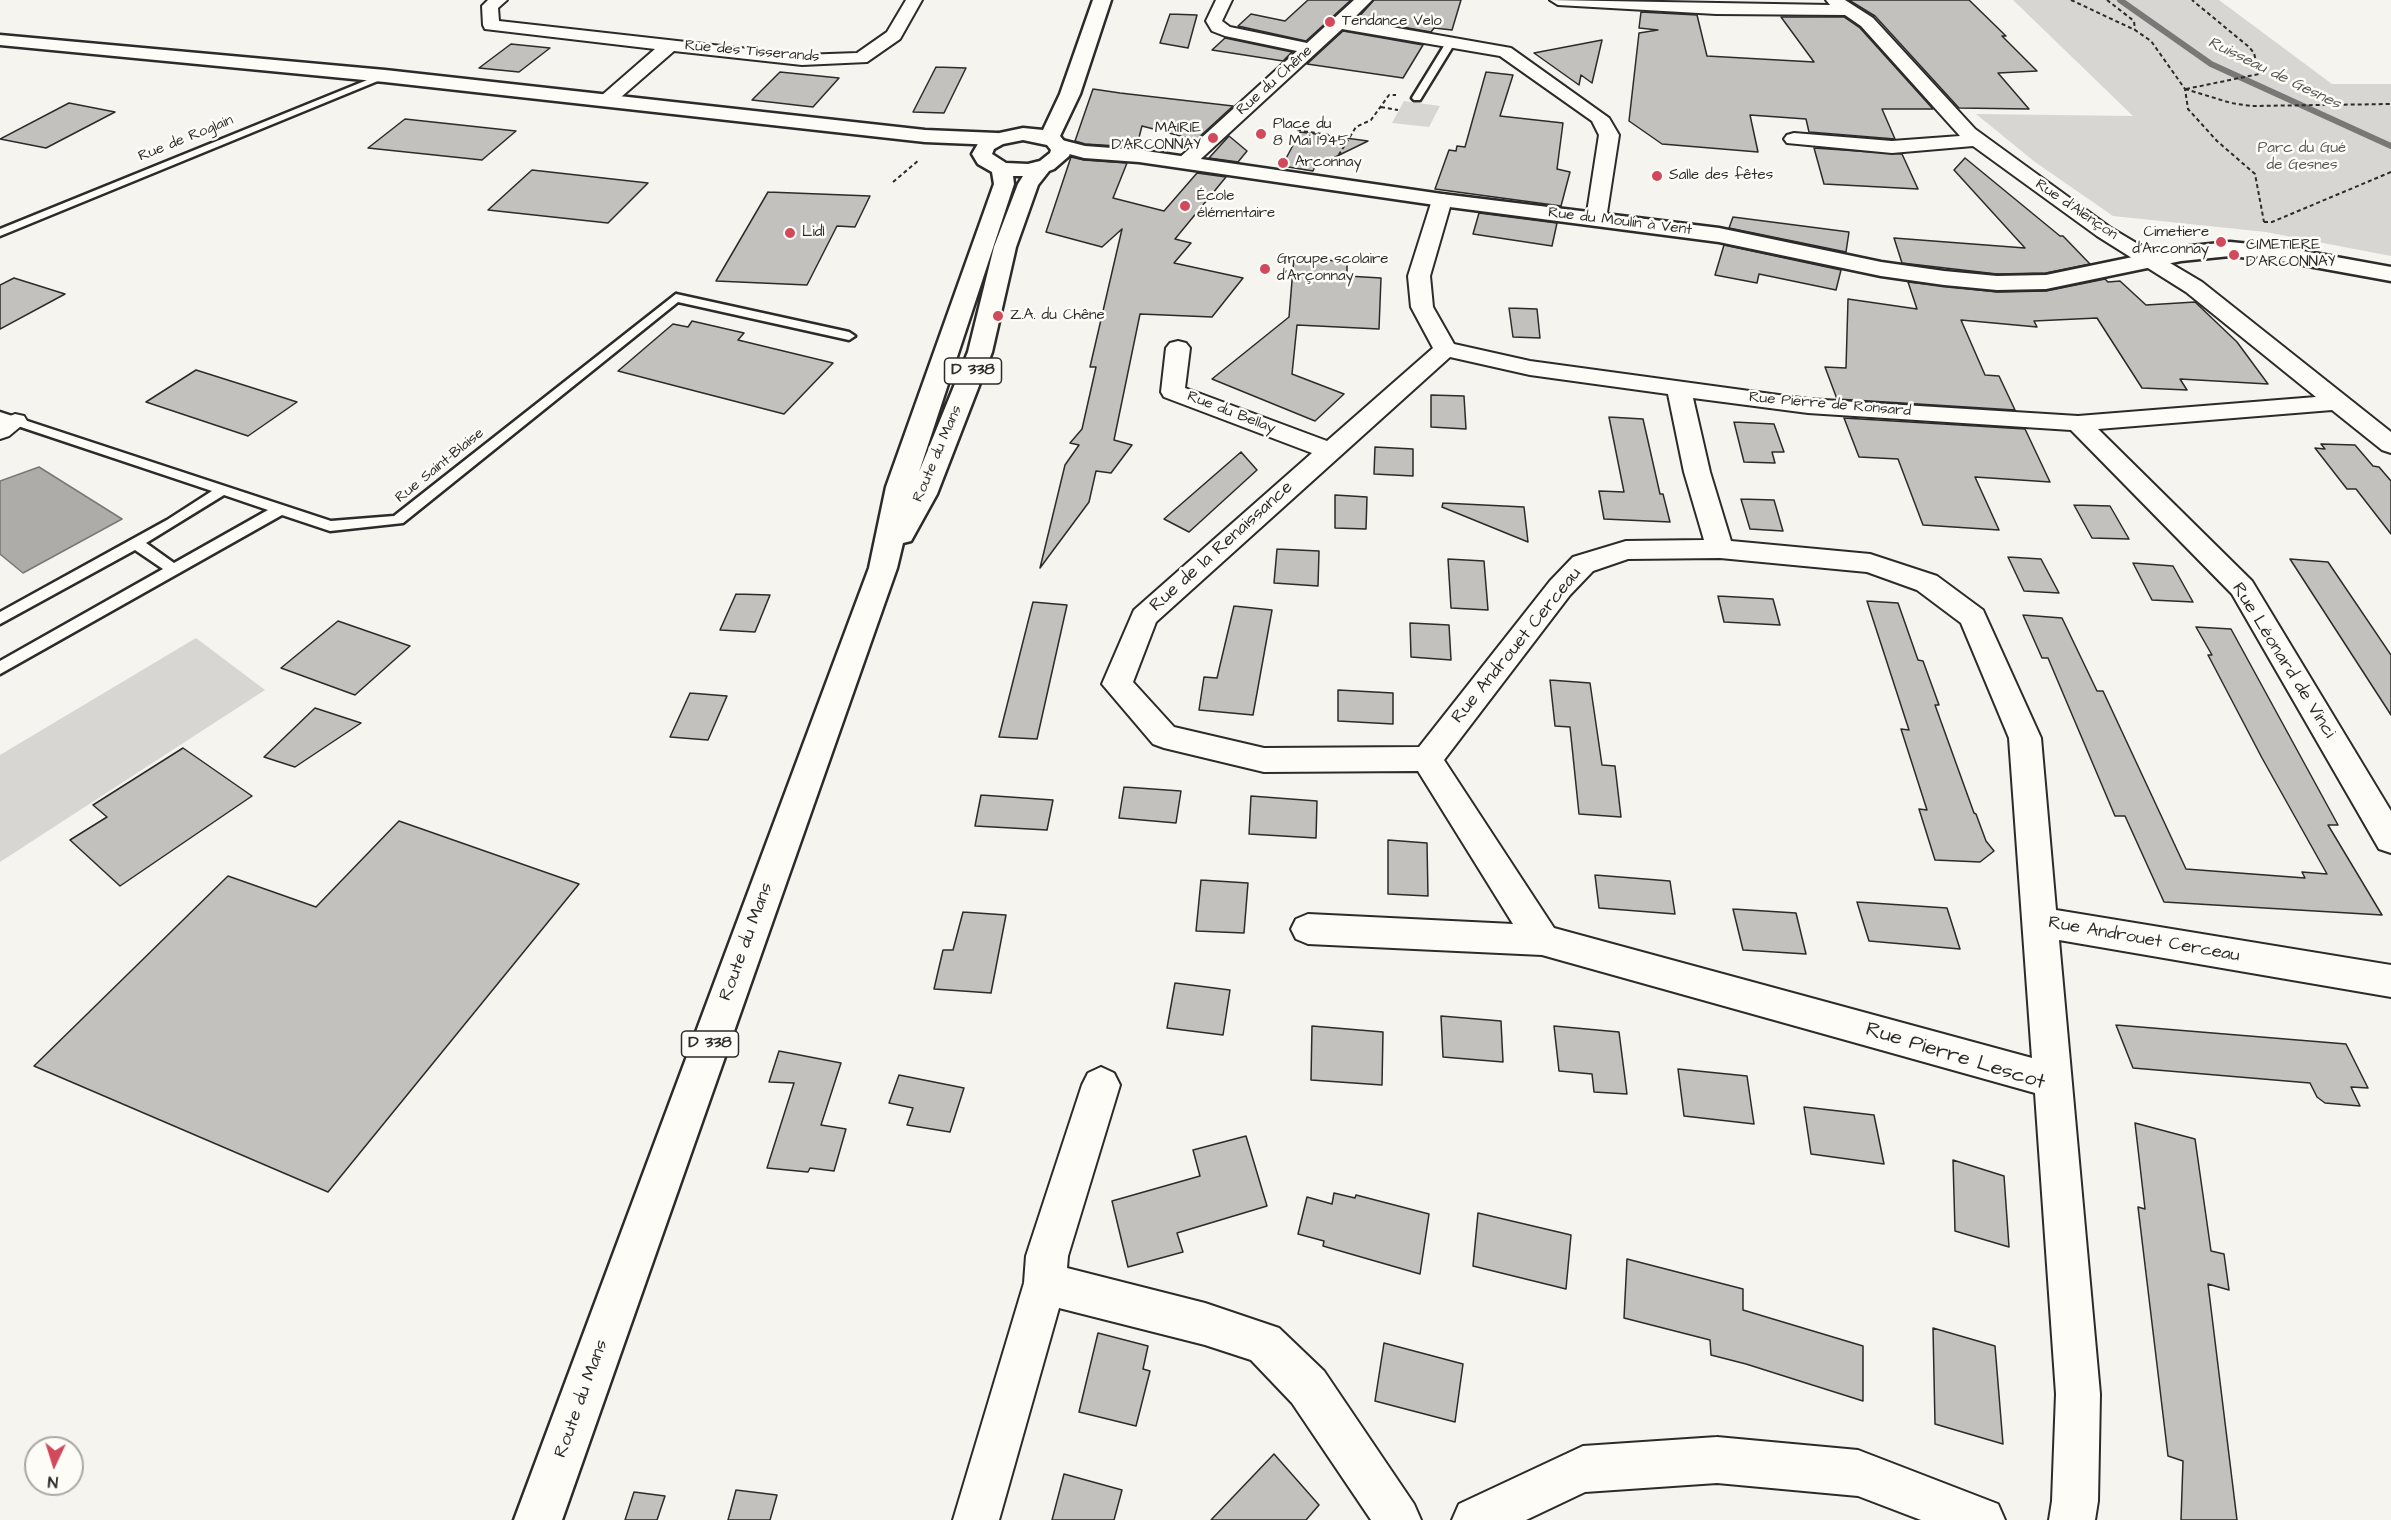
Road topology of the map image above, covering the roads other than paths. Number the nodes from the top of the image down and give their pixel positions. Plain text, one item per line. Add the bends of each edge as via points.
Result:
1 (499, 0) edge
2 (914, 0) edge
3 (1102, 0) edge
4 (1224, 0) edge
5 (1364, 0) edge
6 (1558, 0) edge
7 (1842, 5) edge
8 (1339, 23) junction
9 (0, 40) edge
10 (1069, 41) dead end
11 (1450, 43) junction
12 (670, 45) junction
13 (1311, 49) junction
14 (385, 76) junction
15 (1418, 98) road end
16 (607, 100) junction
17 (1033, 122) junction
18 (925, 136) junction
19 (997, 139) junction
20 (1794, 139) dead end
21 (1978, 140) junction
22 (1050, 153) junction
23 (982, 154) junction
24 (1185, 163) junction
25 (1002, 169) junction
26 (1442, 200) junction
27 (1596, 219) junction
28 (0, 232) edge
29 (2152, 261) junction
30 (2391, 274) edge
31 (849, 336) dead end
32 (1178, 348) dead end
33 (1445, 349) junction
34 (1679, 388) junction
35 (2340, 402) junction
36 (5, 423) edge
37 (2078, 423) junction
38 (2391, 445) edge
39 (1330, 451) junction
40 (223, 490) junction
41 (281, 509) junction
42 (136, 543) junction
43 (1720, 549) junction
44 (883, 568) junction
45 (174, 570) junction
46 (0, 619) edge
47 (0, 668) edge
48 (1427, 759) junction
49 (2391, 840) edge
50 (2040, 922) junction
51 (1308, 929) dead end
52 (1542, 940) junction
53 (2391, 981) edge
54 (2053, 1082) junction
55 (1101, 1084) dead end
56 (1045, 1283) junction
57 (538, 1520) edge
58 (976, 1520) edge
59 (1398, 1520) edge
60 (1475, 1520) edge
61 (1982, 1520) edge
62 (2072, 1520) edge

1 - 12 street, Rue des Tisserands via 490,6 492,25
2 - 12 street, Rue des Tisserands via 894,35 861,58 802,60
3 - 22 main road, Route du Mans / D 338
4 - 13 street via 1214,21 1225,31
5 - 8 street, Rue du Chêne
6 - 7 street via 1716,9
7 - 21 street, Rue d'Alençon via 1867,22
8 - 11 street
8 - 13 street, Rue du Chêne
9 - 14 main road
10 - 17 main road via 1059,73
11 - 15 lane
11 - 27 street via 1505,52 1600,118 1609,135
12 - 16 street, Rue des Tisserands
13 - 24 street, Rue du Chêne
14 - 16 main road
14 - 28 lane, Rue de Roglain
16 - 18 main road
17 - 19 main road
17 - 22 main road
18 - 19 main road
18 - 23 main road
19 - 23 main road
20 - 21 street via 1892,147
21 - 29 street, Rue d'Alençon via 2059,201
22 - 24 main road, Rue du Moulin à Vent via 1084,152
22 - 25 main road, Rue du Moulin à Vent via 1015,171
22 - 44 main road, Route du Mans / D 338 via 1028,184 1005,247 980,352 923,494
23 - 25 main road
24 - 26 main road, Rue du Moulin à Vent
25 - 44 main road, Route du Mans / D 338 via 1004,184 900,487
26 - 27 main road, Rue du Moulin à Vent
26 - 33 street via 1419,276 1422,307
27 - 29 main road, Rue du Moulin à Vent via 1719,235 1881,269 1997,283 2046,282
29 - 30 main road, Rue du Moulin à Vent via 2230,249
29 - 35 street, Rue d'Alençon via 2194,287
31 - 41 lane, Rue Saint-Blaise via 676,298 398,520 330,526
32 - 39 street, Rue du Bellay via 1173,392
33 - 34 street, Rue Pierre de Ronsard via 1530,368
33 - 39 street, Rue de la Renaissance
34 - 37 street, Rue Pierre de Ronsard via 1808,406
34 - 43 street via 1697,472
35 - 37 street, Rue Pierre de Ronsard
35 - 38 street, Rue d'Alençon
36 - 40 lane, Rue Saint-Blaise
37 - 49 street, Rue Léonard de Vinci via 2242,588
39 - 48 street, Rue de la Renaissance via 1144,617 1117,684 1164,736 1264,760
40 - 41 lane, Rue Saint-Blaise
40 - 42 lane
41 - 45 lane
42 - 45 lane
42 - 46 lane
43 - 48 street, Rue Androuet Cerceau via 1626,550 1583,564
43 - 50 street, Rue Androuet Cerceau via 1870,563 1927,583 1973,617 2025,738
44 - 57 main road, Route du Mans / D 338
45 - 47 lane
48 - 52 street
50 - 53 street, Rue Androuet Cerceau
50 - 54 street
51 - 52 street, Rue Pierre Lescot
52 - 54 street, Rue Pierre Lescot
54 - 62 street, Rue Pierre Lescot via 2078,1394
55 - 56 street via 1047,1256
56 - 58 street
56 - 59 street via 1264,1343 1308,1387
60 - 61 street via 1583,1469 1717,1460 1858,1473

